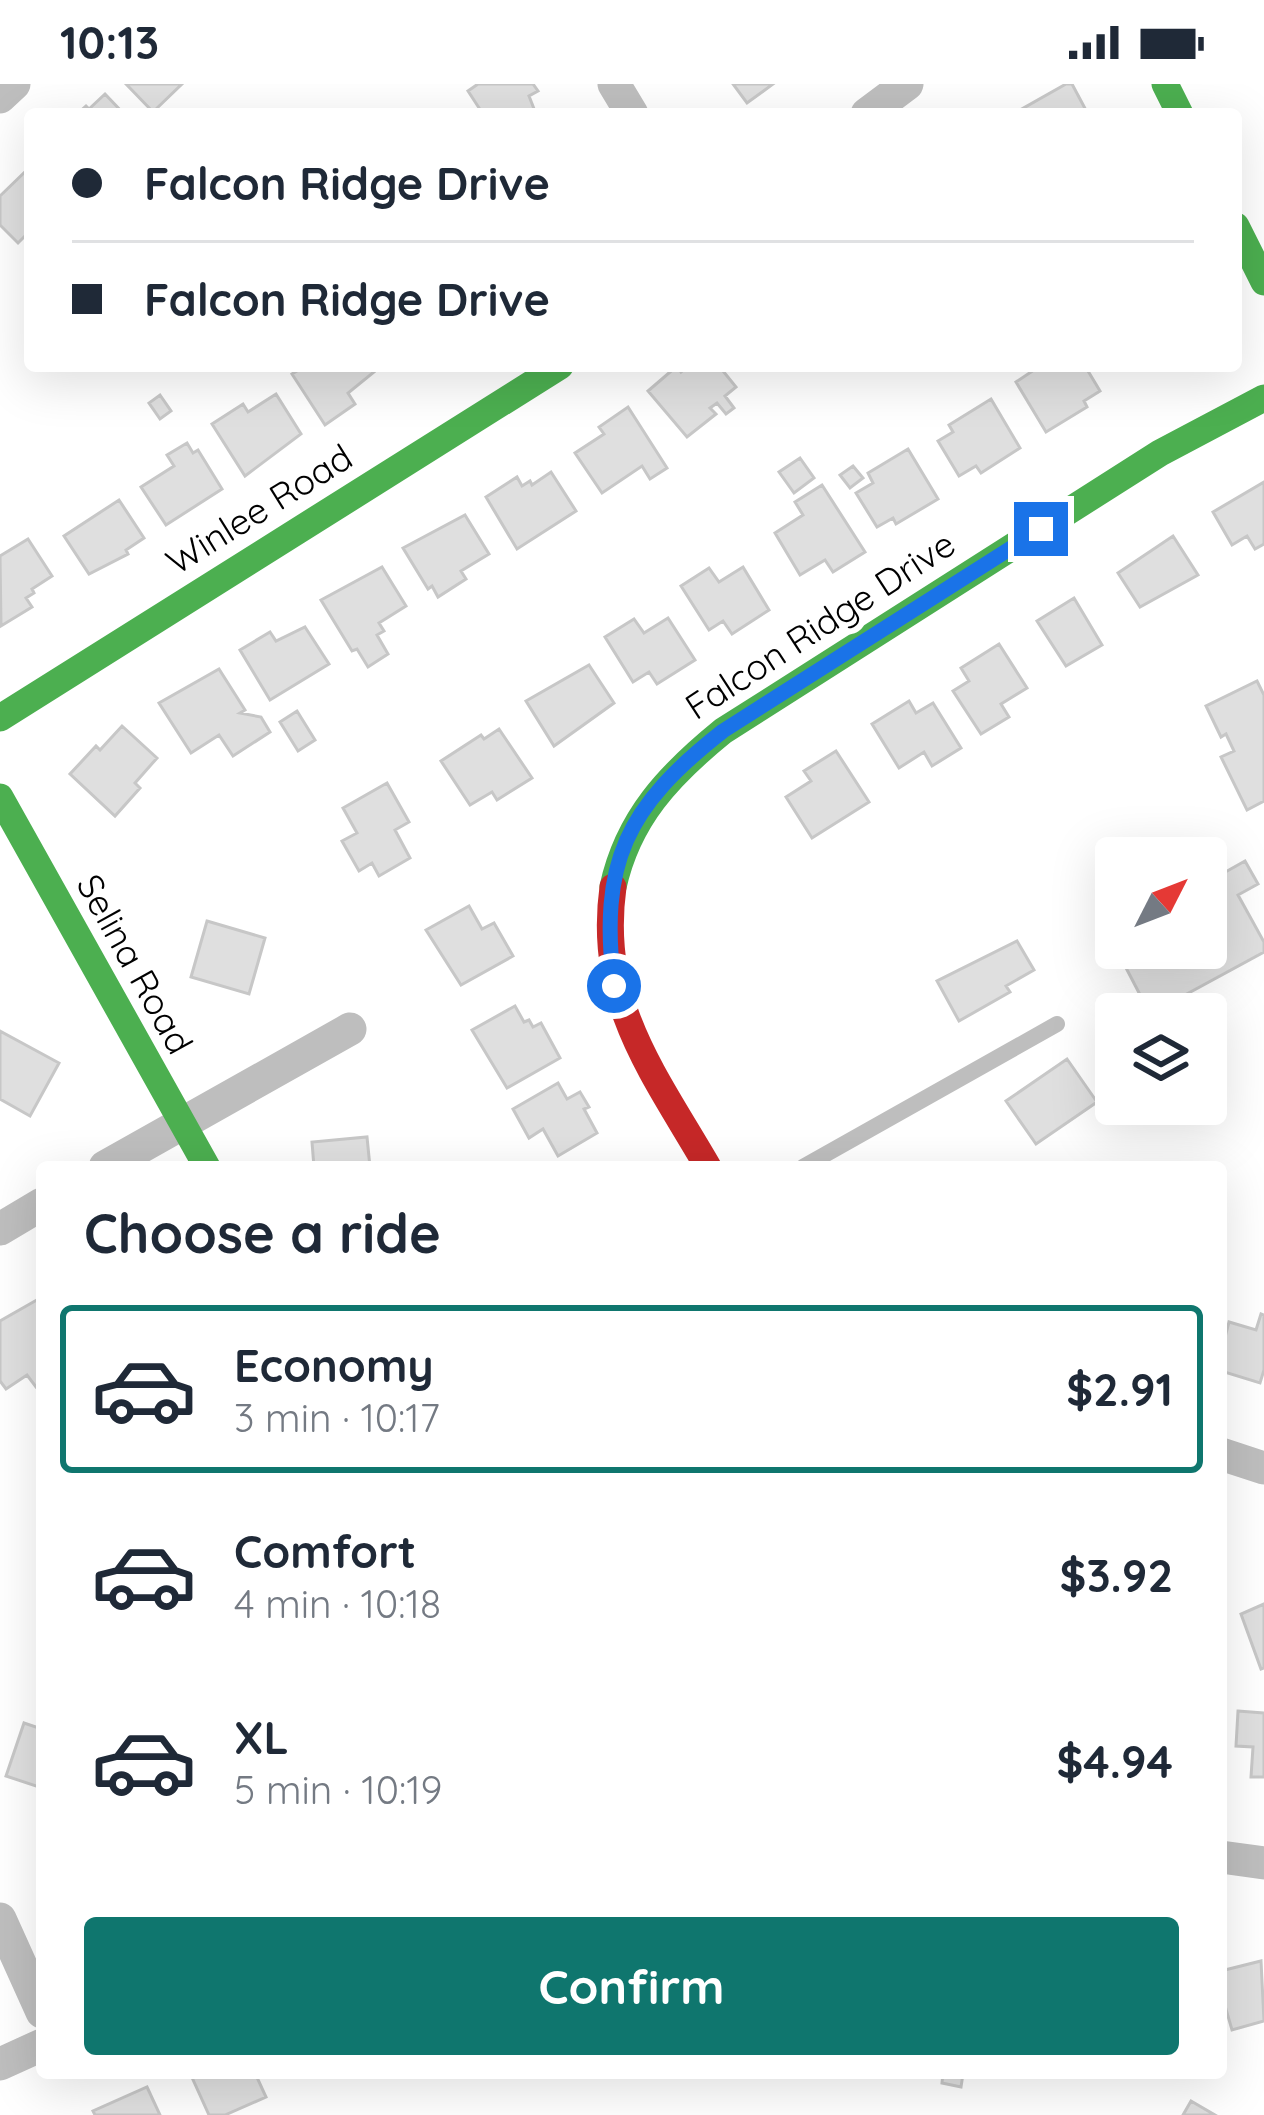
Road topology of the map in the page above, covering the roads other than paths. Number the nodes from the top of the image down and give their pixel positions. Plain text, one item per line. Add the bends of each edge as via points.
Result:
1 (14, 84) edge
2 (907, 84) edge
3 (0, 98) edge
4 (875, 108) edge
5 (1242, 238) edge
6 (1264, 282) edge
7 (550, 372) edge
8 (1264, 398) edge
9 (0, 718) edge
10 (0, 797) edge
11 (1058, 1024) dead end
12 (350, 1029) dead end
13 (182, 1121) junction
14 (115, 1161) edge
15 (204, 1161) edge
16 (705, 1161) edge
17 (814, 1161) edge
18 (36, 1208) edge
19 (0, 1229) edge
20 (1227, 1456) edge
21 (1264, 1468) edge
22 (1227, 1858) edge
23 (1264, 1863) edge
24 (0, 1919) edge
25 (36, 1999) edge
26 (36, 2048) edge
27 (0, 2064) edge

1 - 3 street
2 - 4 street
5 - 6 street
7 - 9 street, Winlee Road
8 - 16 street, Falcon Ridge Drive via 1160,453 723,731 650,796 624,841 610,892 614,986
10 - 13 street, Selina Road
11 - 17 lane
12 - 13 street
13 - 14 street
13 - 15 street, Selina Road
18 - 19 street
20 - 21 street
22 - 23 street
24 - 25 street
26 - 27 street

